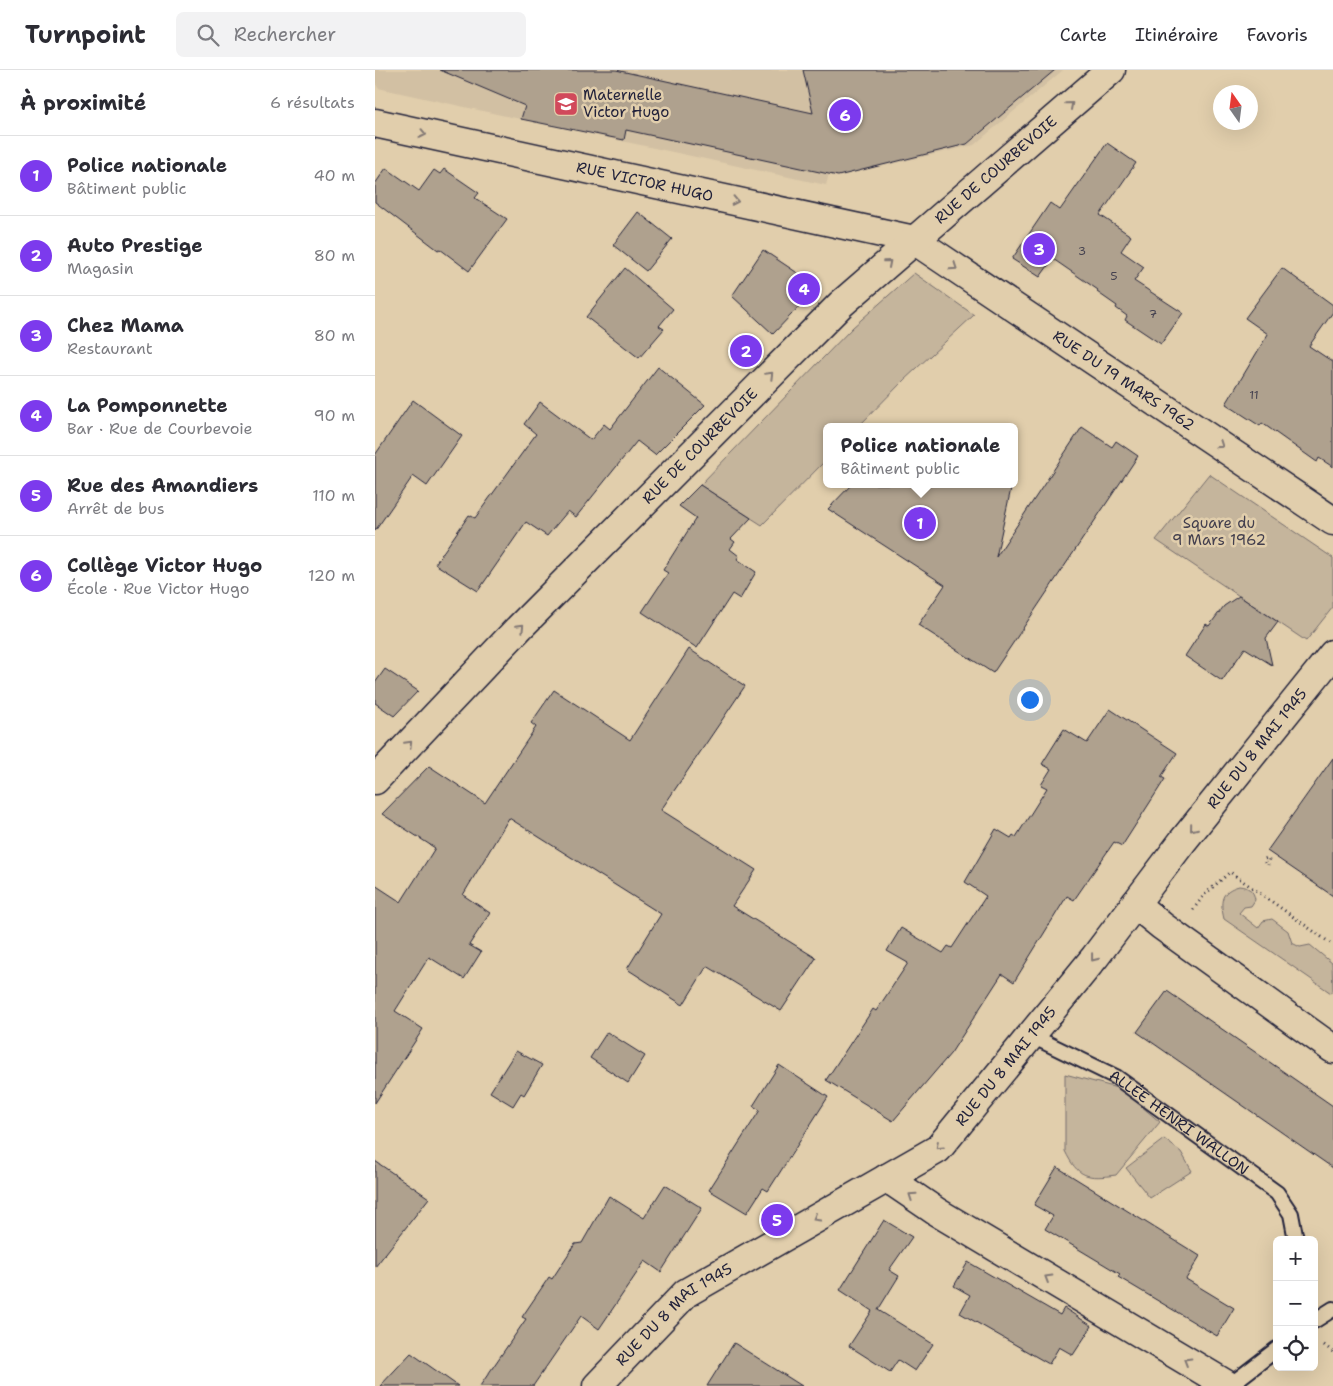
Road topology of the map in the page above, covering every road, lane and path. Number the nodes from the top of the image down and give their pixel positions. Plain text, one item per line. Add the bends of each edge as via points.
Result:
1 (1111, 70) edge
2 (375, 123) edge
3 (914, 240) junction
4 (1333, 521) edge
5 (1333, 654) edge
6 (375, 780) edge
7 (1135, 904) junction
8 (1189, 914) dead end
9 (1333, 945) edge
10 (1032, 1036) junction
11 (1330, 1040) edge
12 (887, 1178) junction
13 (1295, 1236) edge
14 (1333, 1309) edge
15 (1318, 1318) edge
16 (1324, 1345) dead end
17 (1273, 1352) edge
18 (1333, 1352) edge
19 (597, 1386) edge
20 (1229, 1386) edge

3 -> 1 street, RUE DE COURBEVOIE
2 -> 3 street, RUE VICTOR HUGO
3 -> 4 street, RUE DU 19 MARS 1962
6 -> 3 street, RUE DE COURBEVOIE via 518,629 841,304
5 -> 7 street, RUE DU 8 MAI 1945
7 -> 10 street, RUE DU 8 MAI 1945
7 - 11 street via 1162,926
8 - 9 path via 1204,895 1230,872
10 -> 12 street, RUE DU 8 MAI 1945 via 938,1149
10 - 13 lane, ALLÉE HENRI WALLON via 1116,1077 1277,1193 1291,1214
12 -> 19 street, RUE DU 8 MAI 1945 via 685,1293
20 -> 12 street via 929,1207
14 - 15 lane
16 - 18 path
17 - 20 lane

